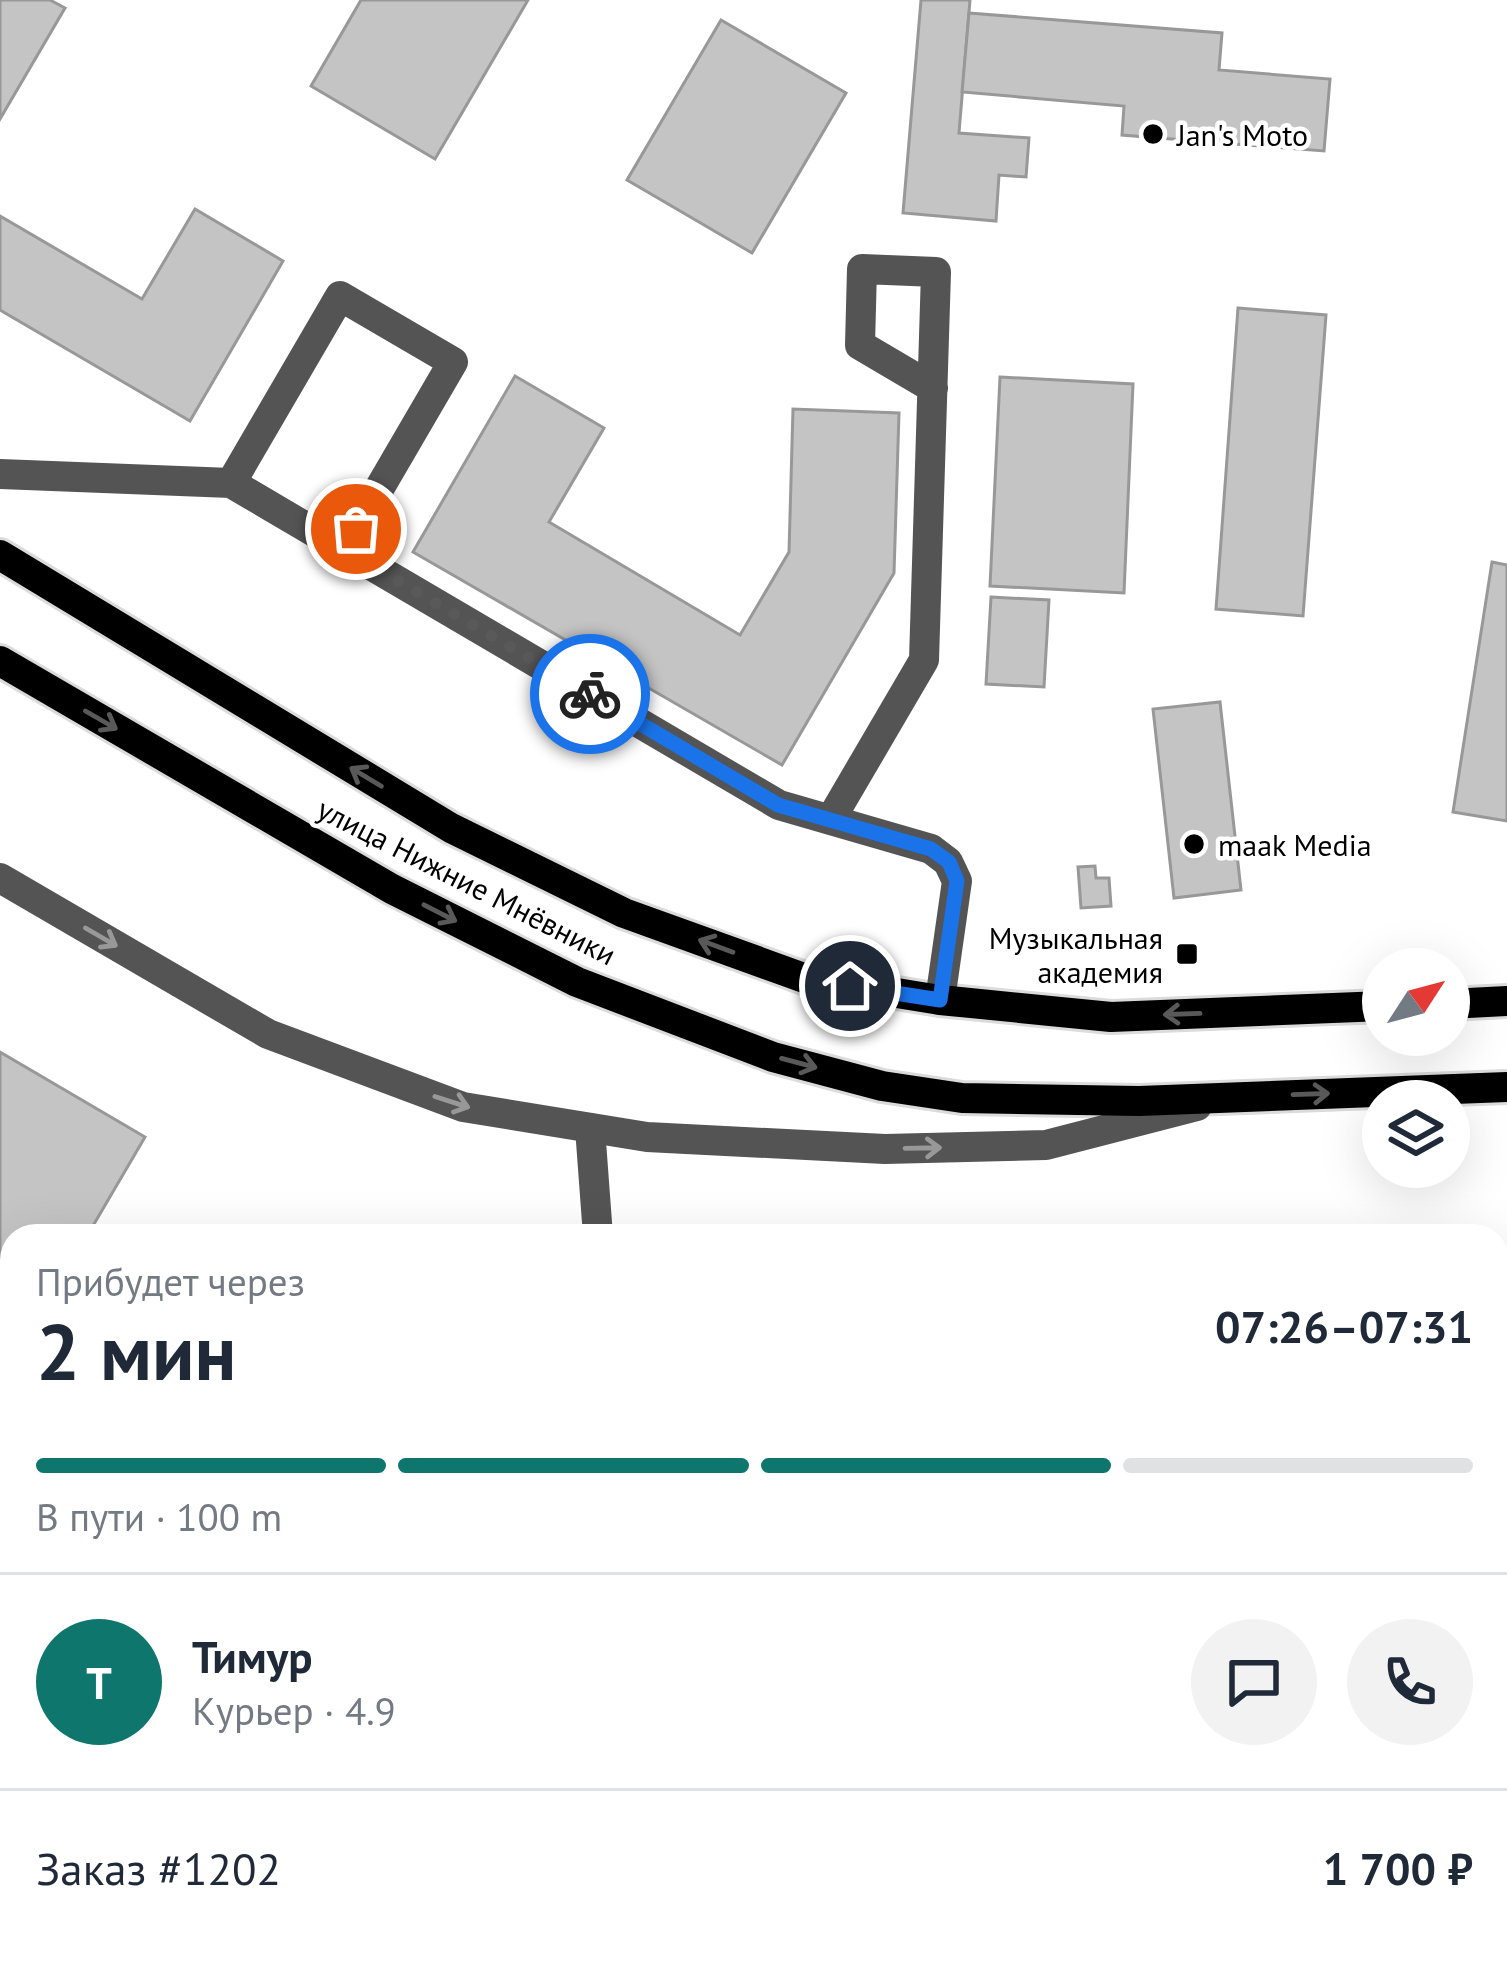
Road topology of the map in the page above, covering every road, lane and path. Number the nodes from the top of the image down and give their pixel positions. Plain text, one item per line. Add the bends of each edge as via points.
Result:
1 (933, 388) dead end
2 (0, 474) edge
3 (231, 483) junction
4 (344, 549) junction
5 (0, 554) edge
6 (0, 661) edge
7 (831, 819) junction
8 (0, 878) edge
9 (940, 1000) junction
10 (1507, 1001) edge
11 (1470, 1003) edge
12 (1362, 1007) edge
13 (1507, 1087) edge
14 (1228, 1097) junction
15 (590, 1128) junction
16 (597, 1224) edge

1 - 7 street via 924,660
2 - 3 street
3 - 4 street
3 - 4 street via 340,296 416,340 453,362
4 - 7 street via 778,805
9 -> 5 main road, улица Нижние Мнёвники via 804,978 624,913 451,828
6 -> 14 main road, улица Нижние Мнёвники via 392,890 578,982 773,1057 962,1098
7 - 9 street via 931,849 949,862 957,881
8 -> 15 street via 268,1034 463,1107
12 -> 9 main road, улица Нижние Мнёвники via 1111,1017
10 - 11 main road
14 -> 13 main road, улица Нижние Мнёвники
15 -> 14 street via 885,1149 1046,1144
15 - 16 street

